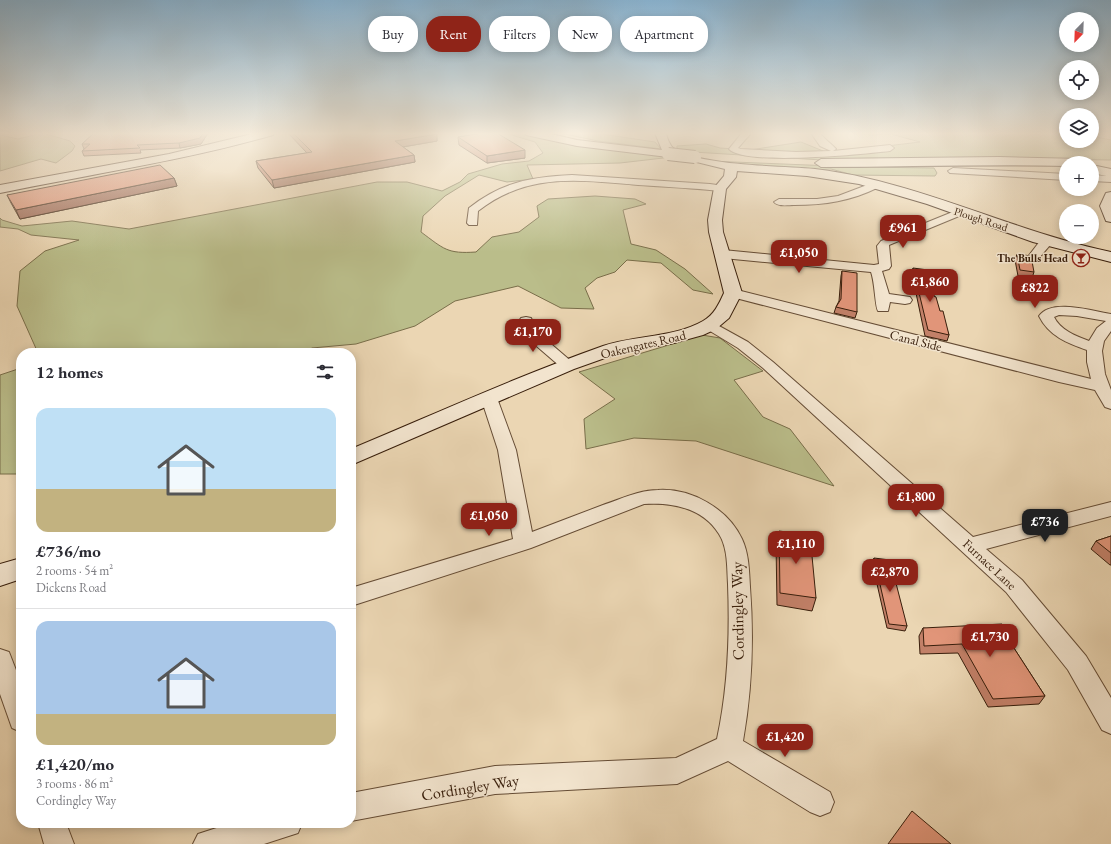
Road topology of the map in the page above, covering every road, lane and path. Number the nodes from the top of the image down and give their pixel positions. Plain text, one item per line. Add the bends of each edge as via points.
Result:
1 (91, 172) edge
2 (731, 172) edge
3 (802, 172) edge
4 (984, 172) edge
5 (1059, 176) edge
6 (875, 185) junction
7 (720, 188) junction
8 (0, 189) edge
9 (1111, 196) edge
10 (779, 202) dead end
11 (960, 212) junction
12 (1111, 218) edge
13 (473, 223) dead end
14 (1048, 241) junction
15 (724, 254) junction
16 (1111, 257) edge
17 (1033, 258) edge
18 (875, 269) junction
19 (733, 293) junction
20 (905, 300) dead end
21 (1111, 318) edge
22 (526, 321) dead end
23 (1111, 324) edge
24 (710, 325) junction
25 (1094, 347) junction
26 (566, 366) junction
27 (1100, 387) junction
28 (489, 398) junction
29 (1111, 404) edge
30 (356, 456) edge
31 (1111, 509) edge
32 (524, 543) junction
33 (971, 545) junction
34 (16, 570) edge
35 (0, 575) edge
36 (356, 595) edge
37 (0, 659) edge
38 (16, 701) edge
39 (1111, 722) edge
40 (729, 747) junction
41 (820, 802) dead end
42 (356, 807) edge
43 (54, 828) edge
44 (269, 828) edge
45 (59, 844) edge
46 (208, 844) edge

1 - 8 street
2 - 7 street
3 - 6 street, Plough Road
4 - 5 street
6 - 10 street via 833,202
6 - 11 street, Plough Road
7 - 13 street via 586,178 537,181 510,187 485,199 473,210
7 - 15 street via 715,220 716,232
9 - 12 street via 1107,206
11 - 14 street, Plough Road
11 - 18 street via 885,243 884,266
14 - 16 street, Plough Road
14 - 17 street
15 - 18 street
15 - 19 street
18 - 20 street via 879,275 884,302
19 - 24 street, Oakengates Road via 723,314
19 - 27 street, Canal Side
21 - 25 street via 1062,310 1046,316 1048,321 1068,337
22 - 26 street via 531,334
23 - 25 street via 1098,336
24 - 26 street, Oakengates Road via 674,337 615,348
24 - 33 street, Furnace Lane via 743,345 768,365
25 - 27 street
26 - 28 street, Oakengates Road
27 - 29 street
28 - 30 street, Oakengates Road
28 - 32 street via 508,450
31 - 33 street
32 - 36 street, Cordingley Way
32 - 40 street, Cordingley Way via 642,498 660,496 678,499 713,514 732,538 737,557 740,606 738,689
33 - 39 street, Furnace Lane via 1014,586 1048,625 1077,663
34 - 35 street
37 - 38 street
40 - 41 street
40 - 42 street, Cordingley Way via 677,771 495,780
43 - 45 street
44 - 46 street

